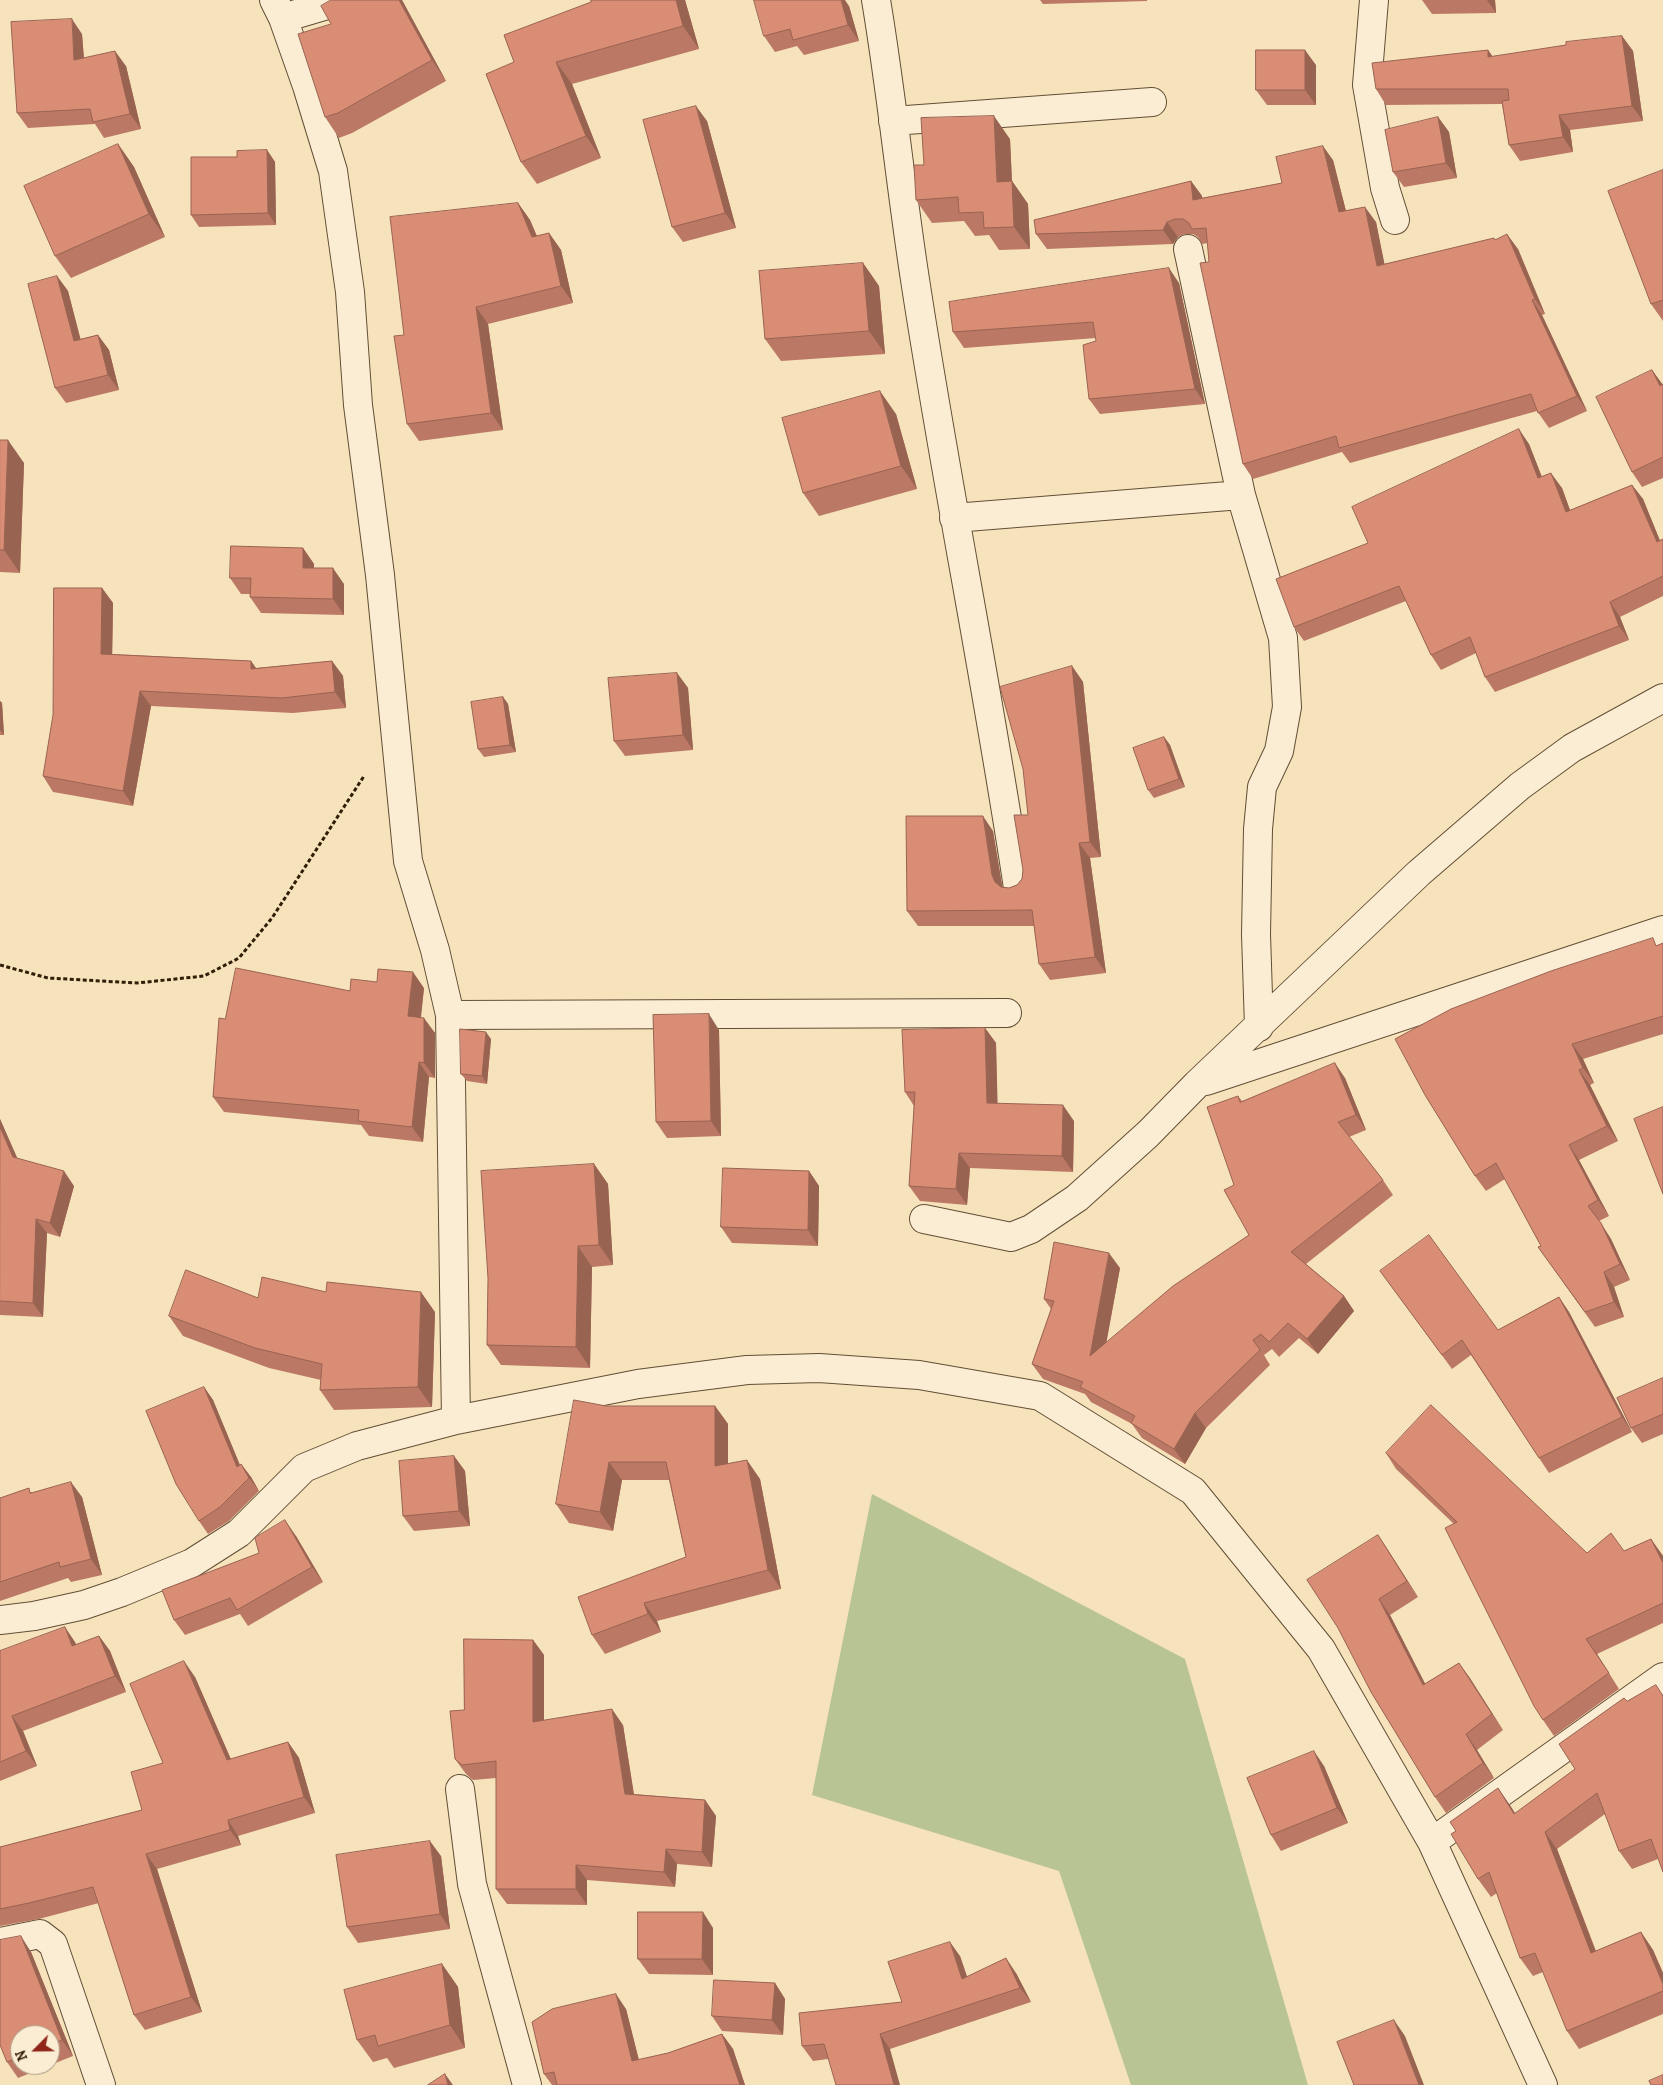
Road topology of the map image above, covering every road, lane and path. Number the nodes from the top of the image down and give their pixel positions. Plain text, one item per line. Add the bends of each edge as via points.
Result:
1 (344, 0) edge
2 (876, 0) edge
3 (1374, 0) edge
4 (278, 9) edge
5 (1152, 102) dead end
6 (892, 121) junction
7 (1395, 220) dead end
8 (1188, 249) dead end
9 (1241, 495) junction
10 (954, 518) junction
11 (1663, 698) edge
12 (394, 728) junction
13 (1018, 888) edge
14 (1663, 930) edge
15 (0, 965) edge
16 (1007, 1013) dead end
17 (450, 1015) junction
18 (1259, 1027) junction
19 (1197, 1084) junction
20 (924, 1219) dead end
21 (456, 1420) junction
22 (0, 1620) edge
23 (1663, 1677) edge
24 (460, 1789) dead end
25 (1432, 1842) junction
26 (0, 1942) edge
27 (101, 2085) edge
28 (527, 2085) edge
29 (1543, 2085) edge

1 - 4 street
2 - 6 street
3 - 7 street via 1367,86 1385,188
4 - 12 street via 307,86 333,171 350,292 358,405 380,575
5 - 6 street
6 - 10 street
8 - 9 street
9 - 10 street
9 - 18 street via 1283,638 1287,706 1279,751 1262,787 1258,829 1256,934
10 - 13 street
11 - 18 street via 1572,748 1520,786 1419,873
12 - 15 path via 272,918 239,958 204,976 137,983 48,978
12 - 17 street via 408,861 435,950
14 - 19 street
16 - 17 street
17 - 21 street
18 - 19 street
19 - 20 street via 1148,1134 1077,1198 1031,1229 1011,1237
21 - 22 street via 357,1446 304,1468 239,1533 192,1563 84,1605
21 - 25 street via 638,1384 747,1370 819,1368 919,1375 1040,1396 1193,1491 1321,1649
23 - 25 street
24 - 28 street via 472,1884
25 - 29 street
26 - 27 street via 40,1934 53,1944

